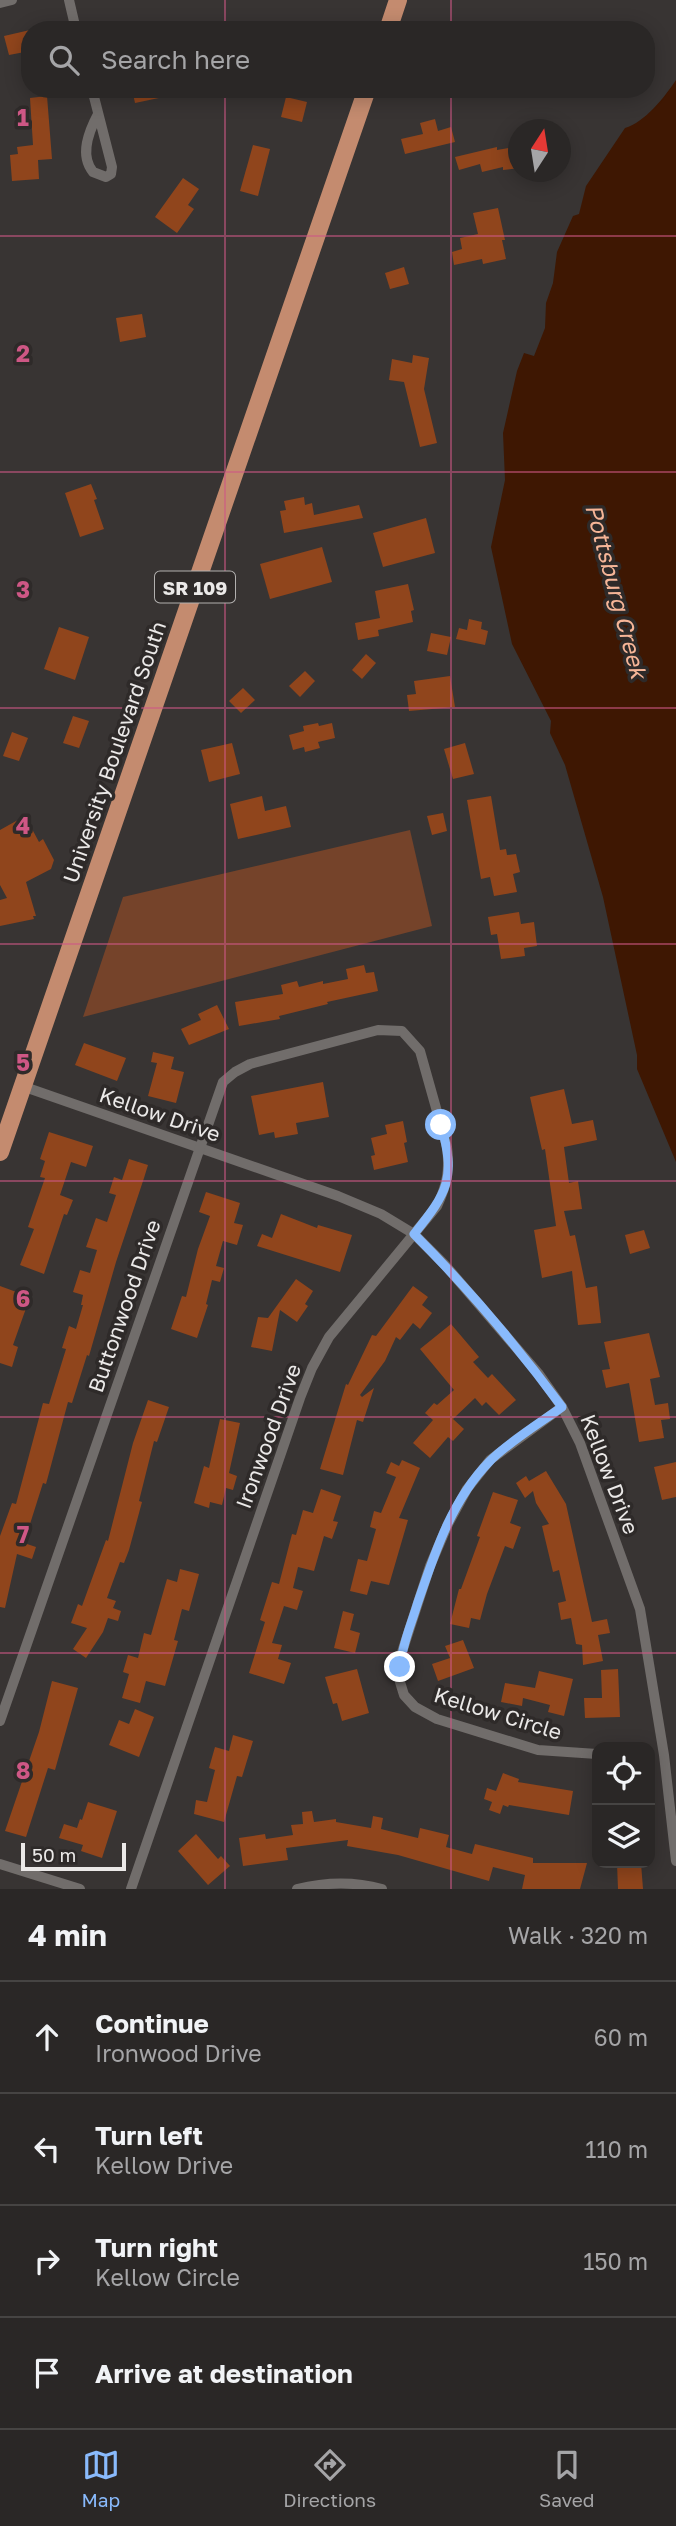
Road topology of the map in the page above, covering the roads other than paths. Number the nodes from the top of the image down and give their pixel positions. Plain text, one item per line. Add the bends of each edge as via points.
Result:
1 (12, 0) edge
2 (69, 0) edge
3 (398, 0) edge
4 (0, 3) edge
5 (74, 21) edge
6 (391, 21) edge
7 (94, 98) edge
8 (364, 98) edge
9 (98, 114) junction
10 (402, 1031) joint
11 (22, 1086) junction
12 (199, 1149) junction
13 (0, 1152) edge
14 (414, 1234) junction
15 (562, 1407) junction
16 (0, 1721) edge
17 (592, 1754) edge
18 (655, 1755) edge
19 (664, 1755) junction
20 (676, 1861) edge
21 (0, 1864) edge
22 (80, 1889) edge
23 (131, 1889) edge
24 (297, 1889) edge
25 (382, 1889) edge

1 - 4 street
2 - 5 street
3 - 6 main road
7 - 9 street
8 - 11 main road, University Boulevard South / SR 109
9 - 9 street via 112,167 106,177 93,172 86,159 89,131
10 - 12 street, Buttonwood Drive via 378,1030 235,1072 223,1082
10 - 14 street, Ironwood Drive via 420,1051 449,1164 447,1185 437,1206
11 - 12 street, Kellow Drive
11 - 13 main road, University Boulevard South / SR 109
12 - 14 street, Kellow Drive via 338,1196
12 - 16 street, Buttonwood Drive
14 - 15 street, Kellow Drive via 538,1373
14 - 23 street, Ironwood Drive via 329,1338 312,1368
15 - 17 street, Kellow Circle via 490,1460 467,1489 430,1566 402,1652 400,1682 415,1707 437,1719 538,1749
15 - 19 street, Kellow Drive via 580,1443 640,1609
18 - 19 street
19 - 20 street, Kellow Drive
21 - 22 street
24 - 25 street via 347,1882

